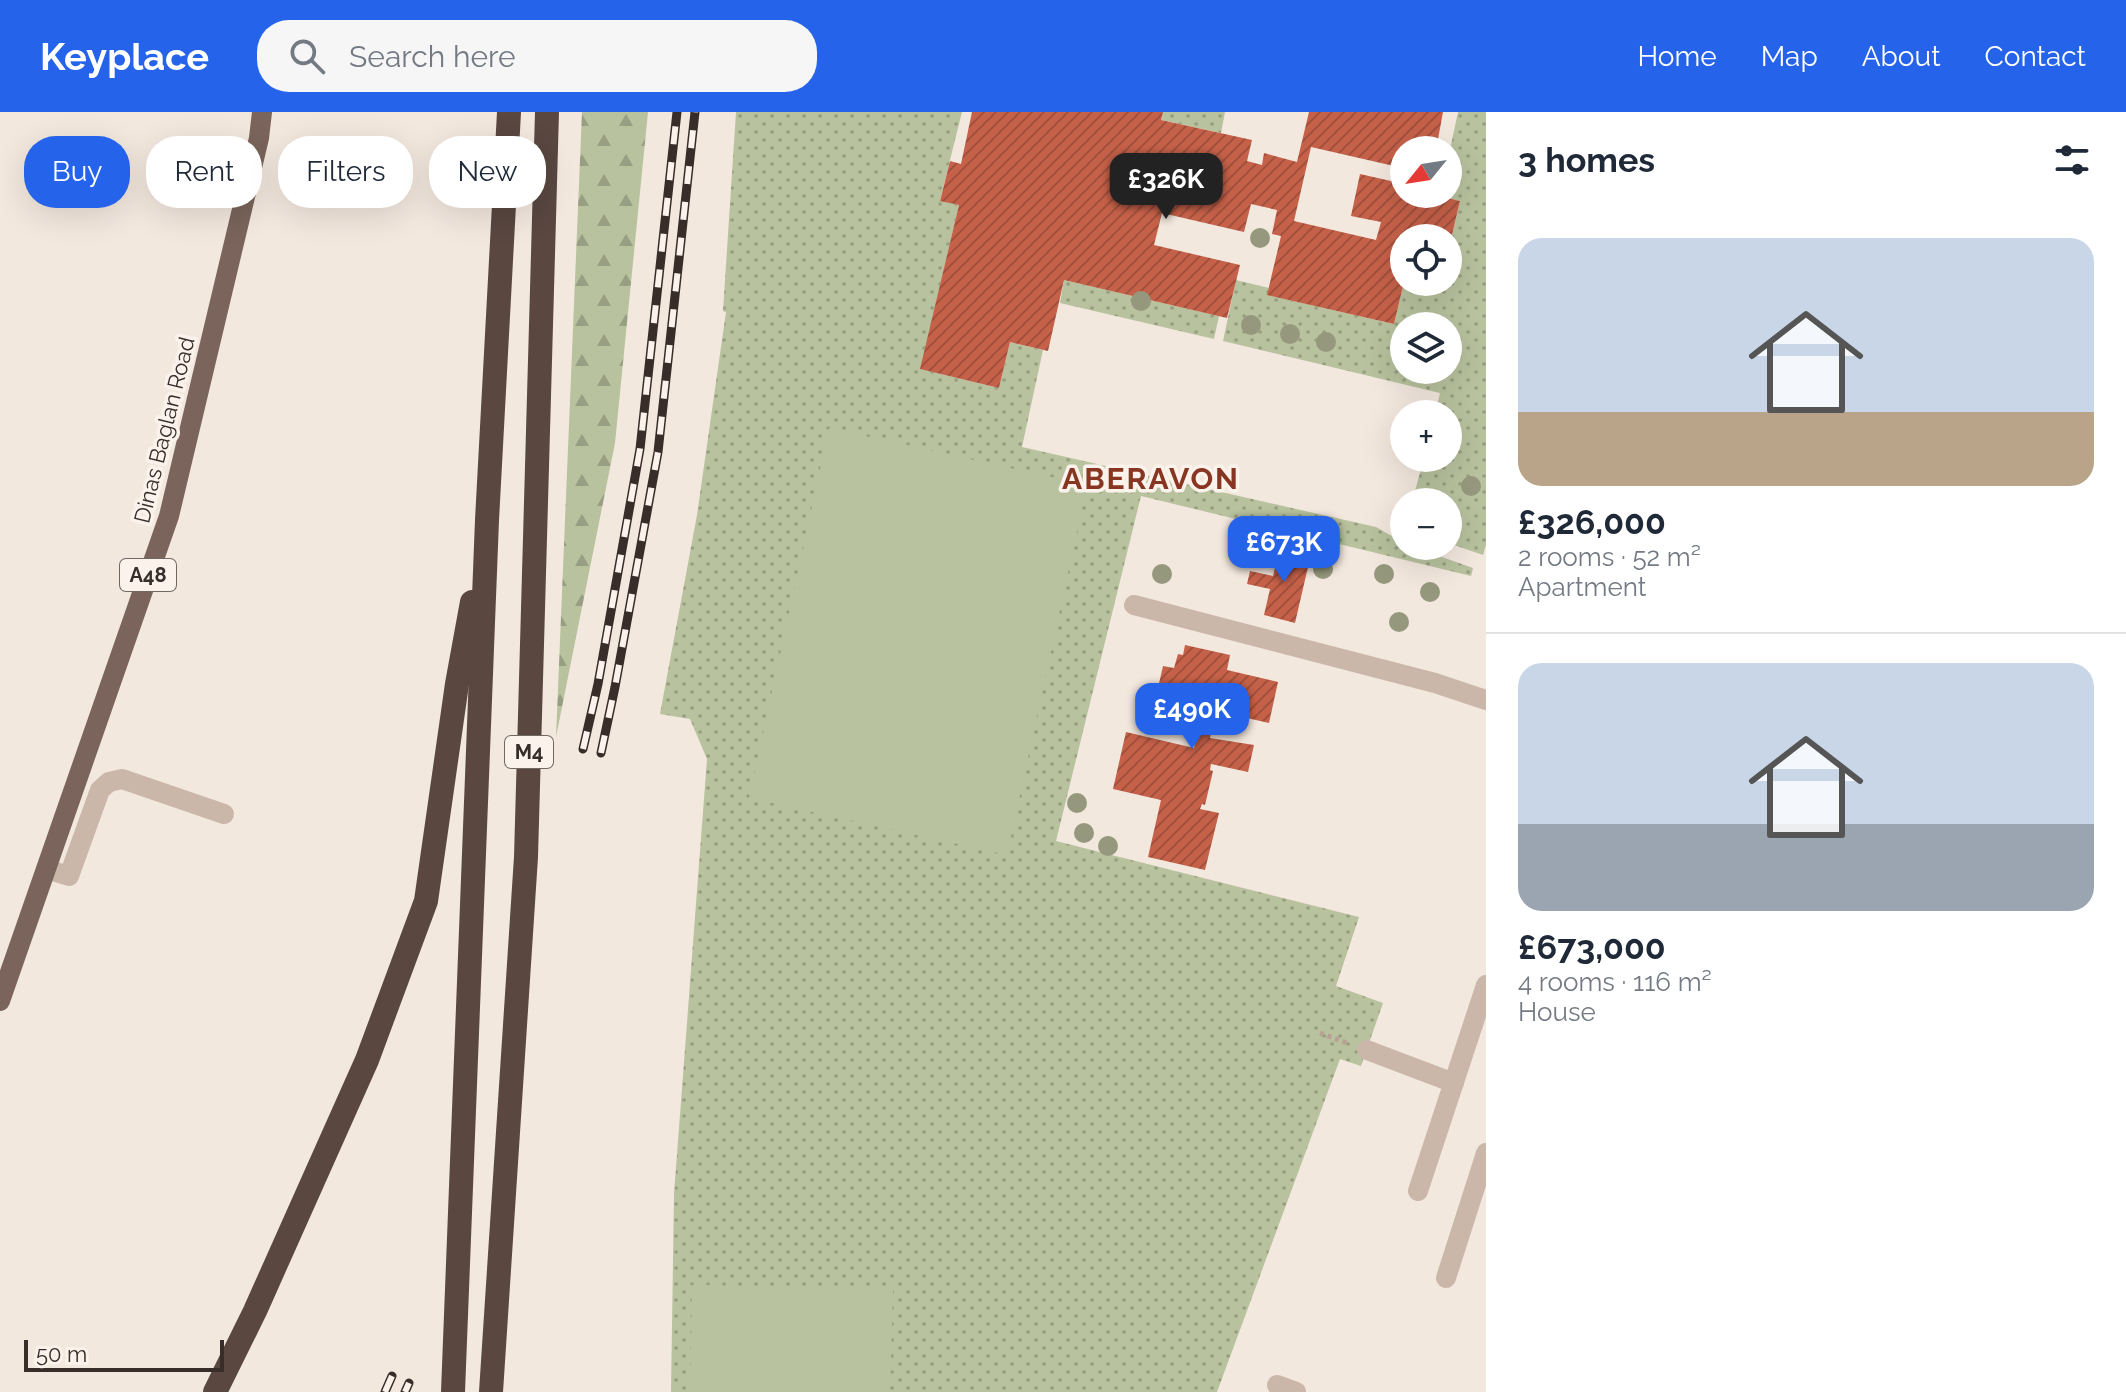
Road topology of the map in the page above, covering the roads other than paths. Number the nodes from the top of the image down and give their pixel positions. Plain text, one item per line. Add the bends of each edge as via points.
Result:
1 (262, 112) edge
2 (509, 112) edge
3 (547, 112) edge
4 (487, 520) junction
5 (1134, 605) dead end
6 (1486, 700) edge
7 (224, 814) dead end
8 (46, 869) junction
9 (1484, 998) edge
10 (0, 1001) edge
11 (1367, 1050) dead end
12 (1454, 1083) junction
13 (1486, 1153) edge
14 (1418, 1191) dead end
15 (1446, 1278) dead end
16 (215, 1392) edge
17 (453, 1392) edge
18 (491, 1392) edge

1 - 8 main road, Dinas Baglan Road / A48 via 169,516
2 - 4 highway, M4
3 - 18 highway, M4 via 526,857
4 - 16 highway, M4 via 426,901 367,1060
4 - 17 highway, M4
5 - 6 street
7 - 8 street via 122,779 109,782 100,790 69,876
8 - 10 main road, Dinas Baglan Road / A48
9 - 12 street
11 - 12 street
12 - 14 street
13 - 15 street

